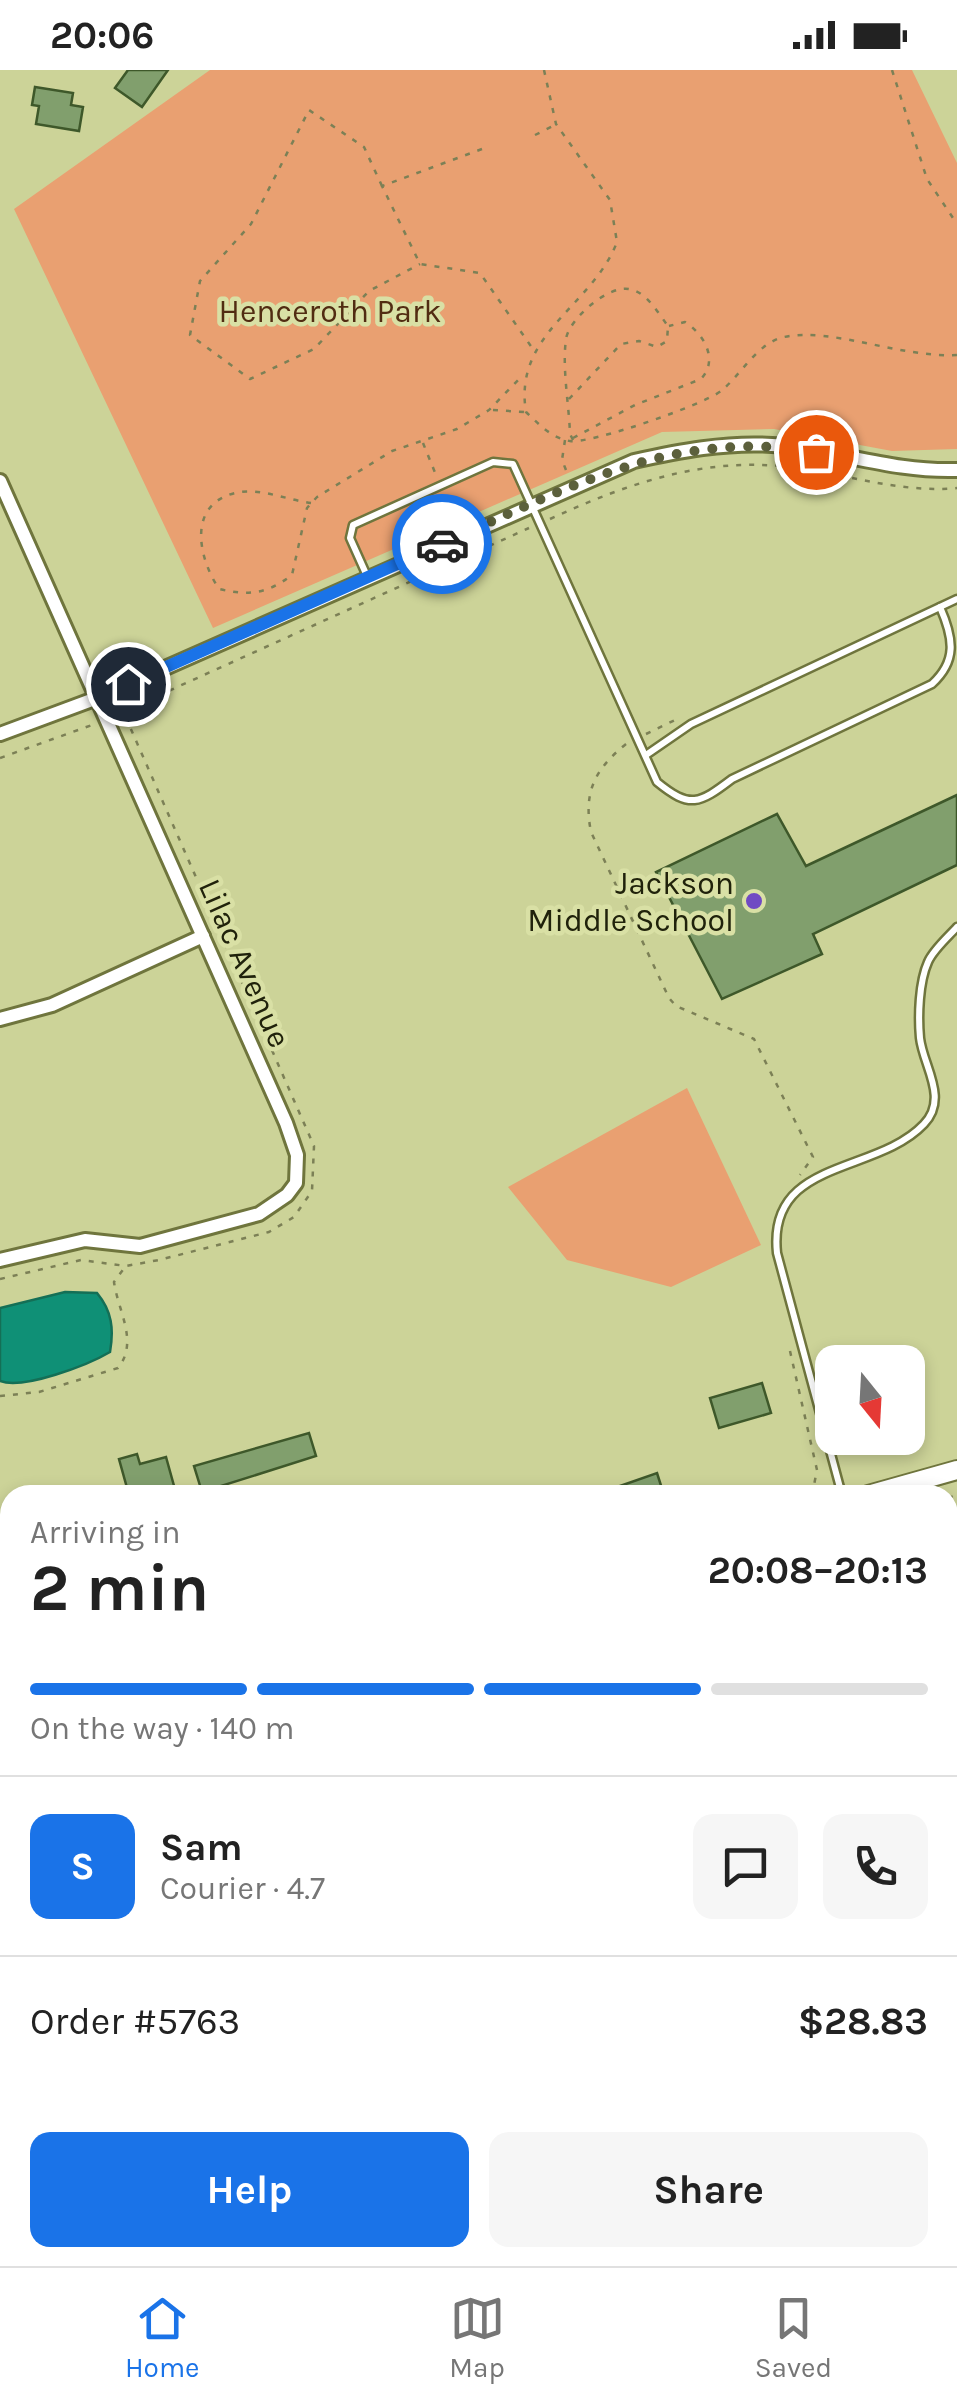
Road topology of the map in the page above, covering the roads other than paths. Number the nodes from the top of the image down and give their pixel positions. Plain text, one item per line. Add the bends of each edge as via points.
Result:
1 (957, 470) edge
2 (0, 481) edge
3 (531, 504) junction
4 (367, 578) junction
5 (957, 599) edge
6 (940, 607) junction
7 (97, 698) junction
8 (0, 734) edge
9 (645, 755) junction
10 (957, 927) edge
11 (204, 936) junction
12 (0, 1019) edge
13 (0, 1260) edge
14 (957, 1470) edge
15 (839, 1485) edge
16 (904, 1485) edge

1 - 3 street via 883,468 773,445 716,447 634,461
2 - 7 street, Lilac Avenue
3 - 4 street
3 - 4 lane via 513,464 493,462 354,525 350,538
3 - 9 lane
4 - 7 street
5 - 6 lane
6 - 9 lane via 690,724
6 - 9 lane via 955,652 948,672 732,779 703,800 678,800 657,782
7 - 8 street
7 - 11 street, Lilac Avenue
10 - 15 lane via 928,961 920,1003 933,1114 894,1144 797,1190 776,1220 777,1253
11 - 12 street via 52,1004
11 - 13 street, Lilac Avenue via 298,1155 296,1183 259,1214 155,1242 64,1242
14 - 16 street

